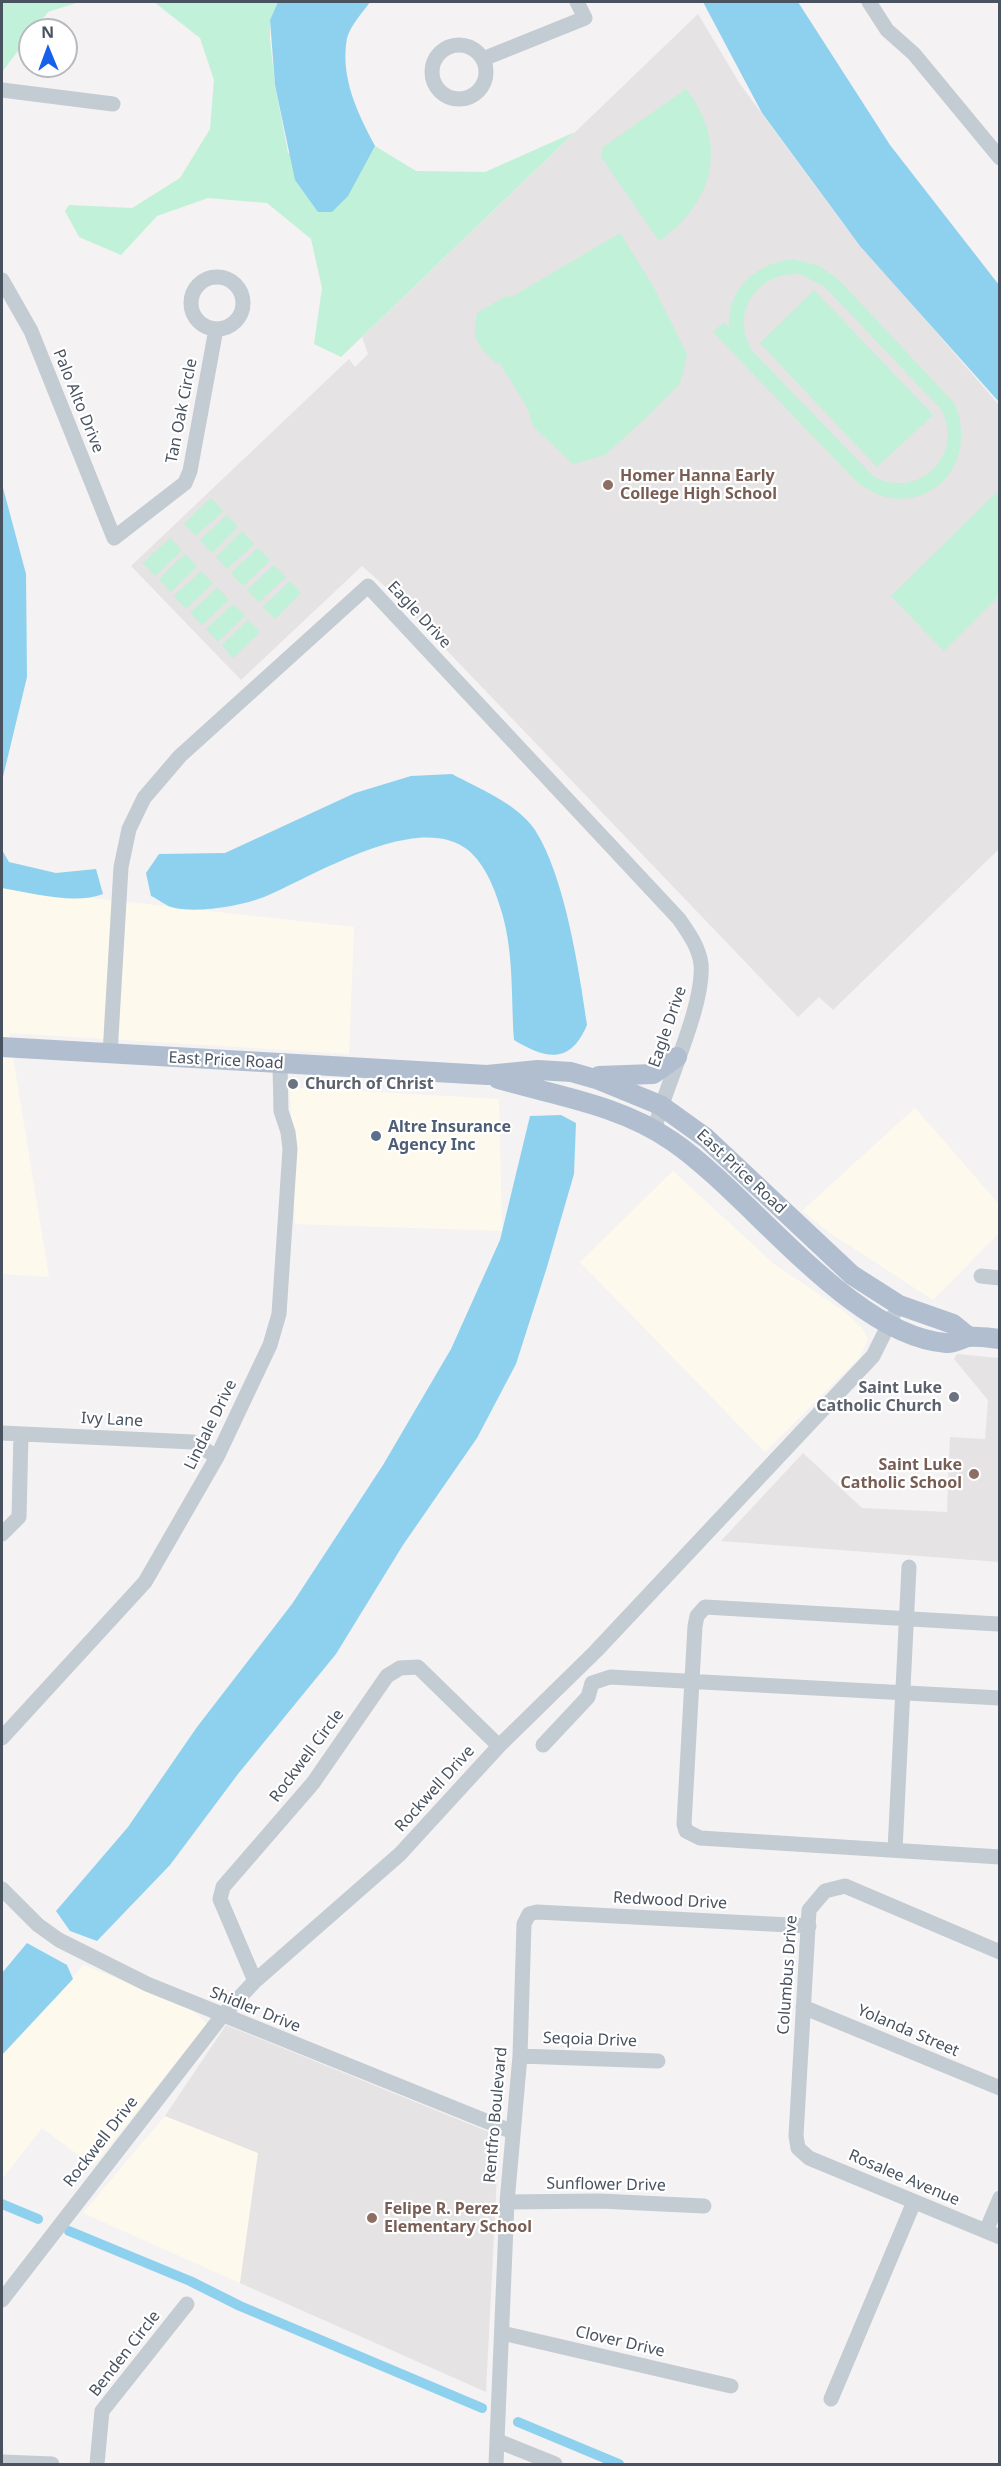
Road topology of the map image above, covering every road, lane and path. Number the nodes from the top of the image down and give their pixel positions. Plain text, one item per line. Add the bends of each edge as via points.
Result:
1 (578, 2) edge
2 (869, 2) edge
3 (483, 59) dead end
4 (2, 90) edge
5 (113, 104) dead end
6 (999, 158) edge
7 (2, 280) edge
8 (216, 329) dead end
9 (114, 538) joint
10 (2, 1047) edge
11 (110, 1054) junction
12 (677, 1057) junction
13 (280, 1064) junction
14 (487, 1076) junction
15 (584, 1076) junction
16 (660, 1105) junction
17 (654, 1131) junction
18 (981, 1276) dead end
19 (999, 1278) edge
20 (899, 1305) junction
21 (888, 1324) junction
22 (969, 1337) junction
23 (999, 1339) edge
24 (2, 1433) edge
25 (21, 1434) junction
26 (217, 1457) junction
27 (2, 1534) edge
28 (909, 1567) dead end
29 (907, 1619) junction
30 (998, 1624) edge
31 (578, 1669) junction
32 (693, 1682) junction
33 (592, 1683) junction
34 (904, 1694) junction
35 (999, 1698) edge
36 (2, 1738) edge
37 (543, 1745) dead end
38 (499, 1746) junction
39 (895, 1850) junction
40 (999, 1857) edge
41 (2, 1889) edge
42 (529, 1914) joint
43 (809, 1926) junction
44 (999, 1952) edge
45 (255, 1981) junction
46 (803, 2007) junction
47 (222, 2016) junction
48 (520, 2056) junction
49 (658, 2061) dead end
50 (999, 2088) edge
51 (513, 2132) junction
52 (798, 2148) joint
53 (999, 2198) edge
54 (507, 2202) junction
55 (914, 2202) junction
56 (704, 2206) dead end
57 (992, 2234) edge
58 (2, 2300) edge
59 (187, 2304) dead end
60 (502, 2333) junction
61 (731, 2386) dead end
62 (831, 2399) dead end
63 (498, 2441) junction
64 (2, 2462) edge
65 (52, 2464) edge
66 (97, 2464) edge
67 (496, 2464) edge
68 (555, 2464) edge

1 - 3 street via 585,18
2 - 6 street via 887,30 914,54
4 - 5 street
7 - 9 street, Palo Alto Drive via 31,331
8 - 9 street, Tan Oak Circle via 190,471 184,483
10 - 11 main road, East Price Road
11 - 12 street, Eagle Drive via 121,867 129,829 144,798 180,756 368,586 679,919 692,938 701,962 701,989
11 - 13 main road, East Price Road
12 - 15 main road via 653,1074
12 - 16 street, Eagle Drive
13 - 14 main road, East Price Road
13 - 26 street, Lindale Drive via 281,1111 290,1149 279,1314 270,1345
14 - 15 main road, East Price Road via 538,1070
14 - 17 main road, East Price Road via 592,1104 625,1115
15 - 16 main road, East Price Road
16 - 17 street, Eagle Drive
16 - 20 main road, East Price Road via 706,1138 835,1261
17 - 21 main road, East Price Road via 715,1174 828,1281
18 - 19 street
20 - 21 street, Rockwell Drive
20 - 22 main road, East Price Road via 953,1324
21 - 22 main road, East Price Road via 947,1343
21 - 31 street, Rockwell Drive via 873,1356
22 - 23 main road, East Price Road
24 - 25 street, Ivy Lane
25 - 26 street, Ivy Lane via 193,1442
25 - 27 street via 19,1517
26 - 36 street, Lindale Drive via 146,1582
28 - 29 street
29 - 30 street
29 - 32 street via 705,1607 695,1626
29 - 34 street
31 - 33 street
31 - 38 street, Rockwell Drive
32 - 33 street via 668,1680 655,1687
32 - 34 street
32 - 39 street via 684,1824 690,1836
33 - 37 street via 588,1697
34 - 35 street
34 - 39 street
38 - 45 street, Rockwell Drive via 400,1854
38 - 45 street, Rockwell Circle via 418,1667 400,1668 387,1676 313,1783 223,1887 220,1899
39 - 40 street
41 - 47 street, Shidler Drive via 59,1940
42 - 43 street, Redwood Drive
42 - 48 street, Rentfro Boulevard via 524,1924
43 - 44 street, Columbus Drive via 809,1910 825,1890 845,1886
43 - 46 street, Columbus Drive
45 - 47 street, Rockwell Drive
46 - 50 street, Yolanda Street
46 - 52 street, Columbus Drive
47 - 51 street, Shidler Drive
47 - 58 street, Rockwell Drive
48 - 49 street, Seqoia Drive
48 - 51 street, Rentfro Boulevard
51 - 54 street, Rentfro Boulevard
52 - 55 street, Rosalee Avenue via 809,2158
53 - 57 street
54 - 56 street, Sunflower Drive
54 - 60 street, Rentfro Boulevard
55 - 57 street, Rosalee Avenue
55 - 62 street
59 - 66 street, Benden Circle via 102,2411
60 - 61 street, Clover Drive
60 - 63 street, Rentfro Boulevard
63 - 67 street, Rentfro Boulevard
63 - 68 street
64 - 65 street

